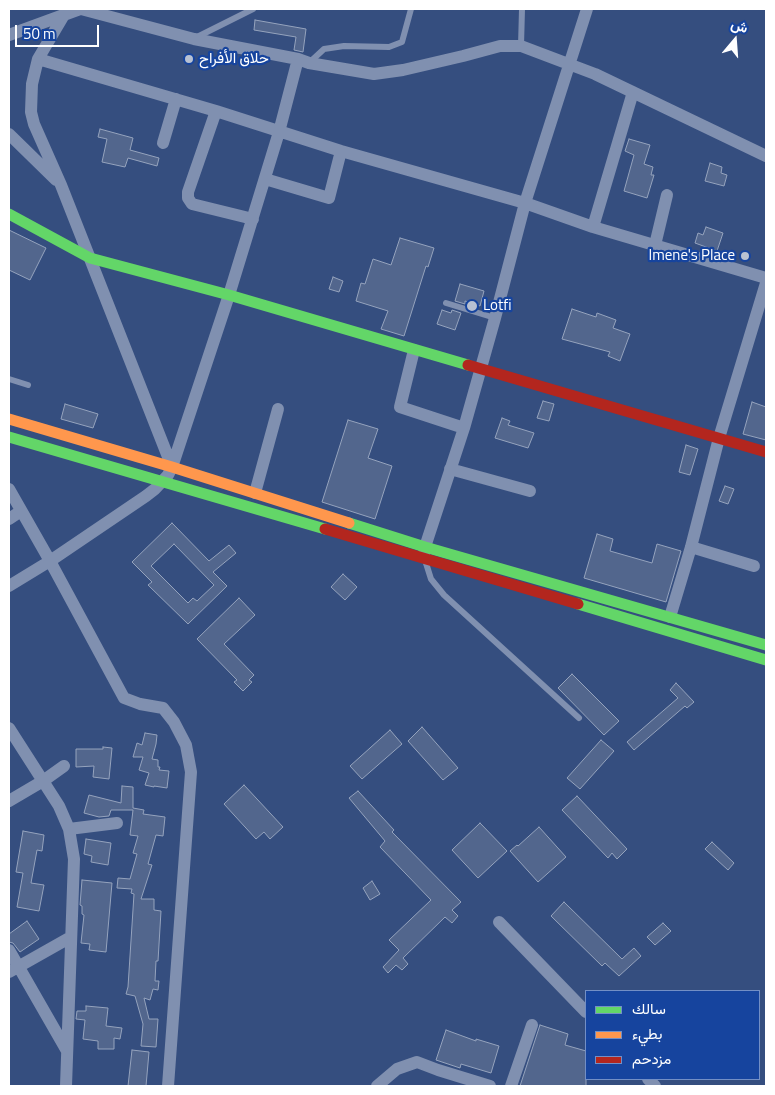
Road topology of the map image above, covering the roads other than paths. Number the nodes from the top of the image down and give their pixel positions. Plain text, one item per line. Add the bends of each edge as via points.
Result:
1 (81, 9) edge
2 (253, 9) edge
3 (410, 9) edge
4 (522, 9) edge
5 (586, 9) edge
6 (64, 15) junction
7 (9, 34) edge
8 (194, 39) junction
9 (521, 46) junction
10 (38, 60) junction
11 (303, 61) junction
12 (569, 64) junction
13 (633, 92) junction
14 (176, 99) junction
15 (216, 110) junction
16 (279, 132) junction
17 (9, 134) edge
18 (163, 143) dead end
19 (341, 151) junction
20 (766, 156) edge
21 (265, 179) junction
22 (61, 185) junction
23 (668, 195) dead end
24 (525, 203) junction
25 (9, 214) edge
26 (253, 219) junction
27 (593, 227) junction
28 (655, 245) junction
29 (90, 258) junction
30 (766, 278) edge
31 (766, 283) edge
32 (229, 295) junction
33 (446, 304) dead end
34 (495, 318) junction
35 (414, 350) junction
36 (480, 369) junction
37 (9, 378) edge
38 (28, 385) dead end
39 (278, 409) dead end
40 (9, 419) edge
41 (464, 428) junction
42 (9, 437) edge
43 (719, 438) junction
44 (766, 452) edge
45 (172, 467) junction
46 (450, 469) junction
47 (162, 482) junction
48 (9, 489) edge
49 (530, 491) dead end
50 (255, 494) junction
51 (22, 511) junction
52 (9, 519) edge
53 (691, 547) junction
54 (424, 552) junction
55 (50, 561) junction
56 (754, 566) dead end
57 (9, 586) edge
58 (670, 617) junction
59 (766, 645) edge
60 (766, 660) edge
61 (579, 718) dead end
62 (9, 728) edge
63 (64, 766) dead end
64 (43, 781) junction
65 (9, 801) edge
66 (117, 823) dead end
67 (69, 828) junction
68 (499, 922) dead end
69 (71, 937) junction
70 (9, 950) edge
71 (14, 970) edge
72 (585, 1011) edge
73 (532, 1025) dead end
74 (67, 1051) junction
75 (66, 1086) edge
76 (168, 1086) edge
77 (377, 1086) edge
78 (490, 1086) edge
79 (510, 1086) edge

1 - 6 street
1 - 8 street
2 - 8 lane
3 - 11 lane via 402,42 389,47 324,49
4 - 9 lane
5 - 12 street
6 - 7 street
6 - 10 street
8 - 11 street
9 - 11 street via 500,46 374,74
9 - 12 street
10 - 14 street
10 - 22 street via 32,84 34,124
11 - 16 street
12 - 13 street
12 - 24 street
13 - 20 street
13 - 27 street
14 - 15 street
14 - 18 street
15 - 16 street
15 - 26 street via 188,198 192,204
16 - 19 street
16 - 21 street
17 - 22 street
19 - 21 street via 329,198
19 - 24 street
21 - 26 street
22 - 29 street
23 - 28 street
24 - 27 street
24 - 34 street
25 - 29 street
26 - 32 street
27 - 28 street
28 - 30 street
29 - 32 street
29 - 45 street
31 - 43 street
32 - 35 street
32 - 45 street
33 - 34 lane
34 - 36 street
35 - 36 street
35 - 41 street via 400,407
36 - 41 street
36 - 43 street
37 - 38 lane
39 - 50 street
40 - 45 street
41 - 46 street
42 - 47 street
43 - 44 street
43 - 53 street
45 - 47 street
45 - 50 street
46 - 49 street
46 - 54 street
47 - 54 street
47 - 55 street
48 - 51 street
50 - 54 street
51 - 52 street
51 - 55 street
53 - 56 street
53 - 58 street
54 - 58 street
54 - 60 street
54 - 61 lane via 432,580 444,594
55 - 57 street
55 - 76 street via 124,698 163,708 186,745 191,772
58 - 59 street
62 - 64 street
63 - 64 street
64 - 65 street
64 - 67 street
66 - 67 street
67 - 69 street via 74,859
68 - 72 street
69 - 71 street
69 - 74 street
70 - 71 street
71 - 74 street
73 - 79 street
74 - 75 street
77 - 78 street via 397,1069 417,1062

